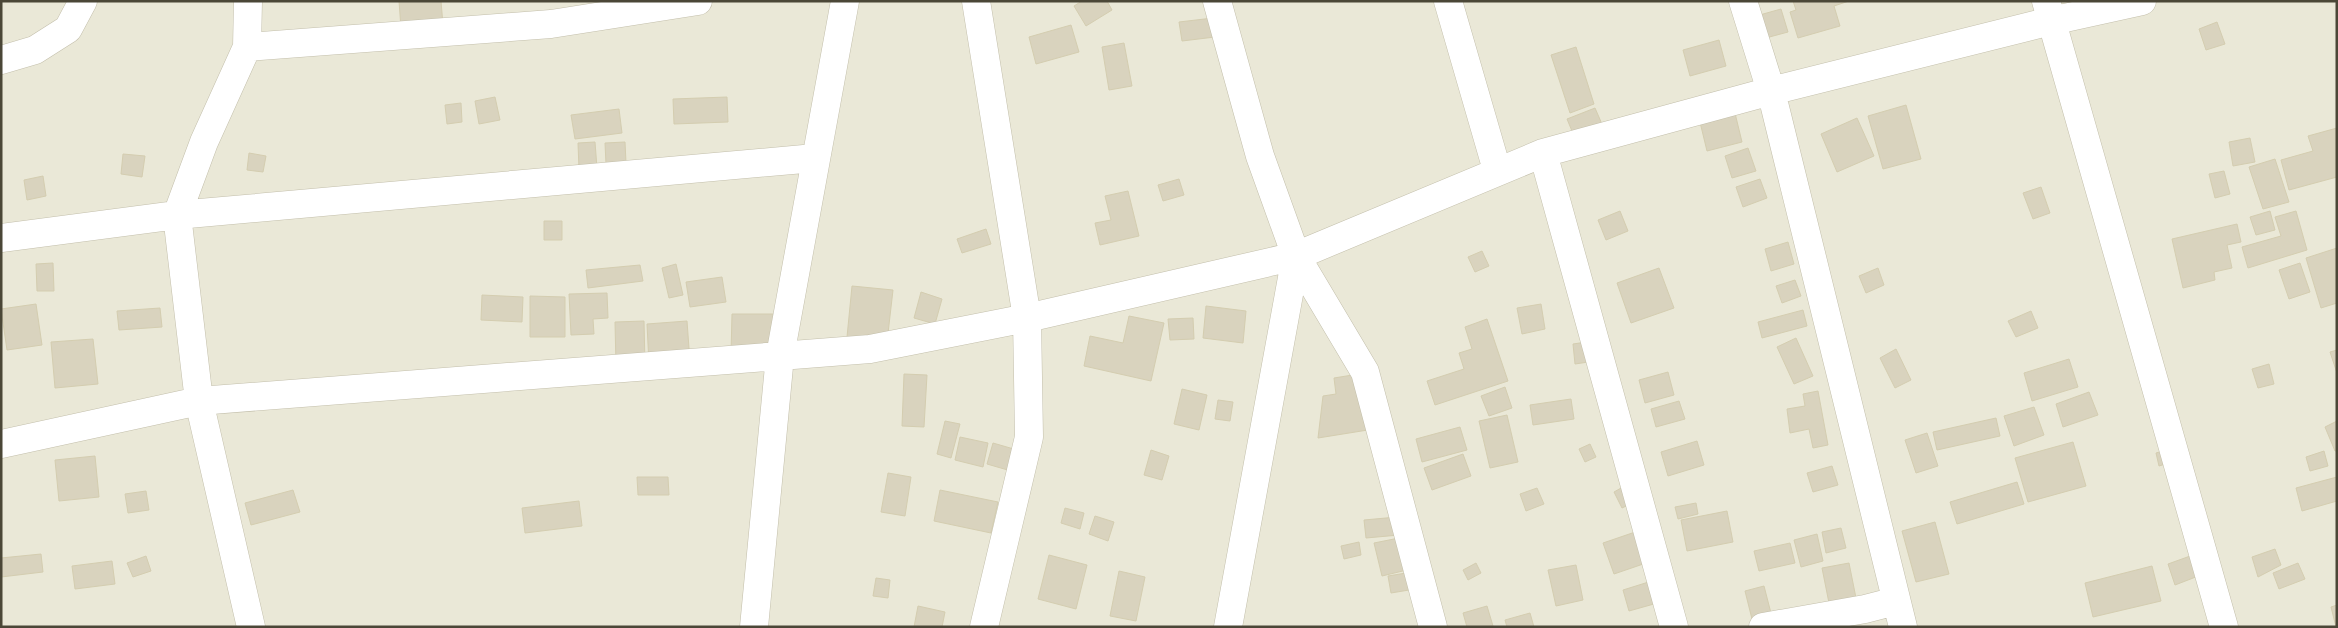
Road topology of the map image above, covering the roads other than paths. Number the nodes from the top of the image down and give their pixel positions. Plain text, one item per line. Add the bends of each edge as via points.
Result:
1 (83, 1) edge
2 (248, 1) edge
3 (698, 1) edge
4 (845, 1) edge
5 (976, 1) edge
6 (1217, 1) edge
7 (1448, 1) edge
8 (1743, 1) edge
9 (2142, 1) edge
10 (2048, 11) edge
11 (247, 47) junction
12 (1, 60) edge
13 (1771, 91) junction
14 (1543, 153) junction
15 (815, 158) junction
16 (1497, 170) junction
17 (177, 215) junction
18 (1, 238) edge
19 (1296, 256) junction
20 (1027, 318) junction
21 (780, 356) junction
22 (199, 400) junction
23 (1, 444) edge
24 (1896, 601) junction
25 (251, 627) edge
26 (754, 627) edge
27 (984, 627) edge
28 (1228, 627) edge
29 (1433, 627) edge
30 (1674, 627) edge
31 (1763, 627) edge
32 (1903, 627) edge
33 (2224, 627) edge

1 - 12 street via 68,29 35,50
2 - 11 street
3 - 11 street via 551,24
4 - 15 street
5 - 20 street
6 - 19 street via 1260,156
7 - 16 street
8 - 13 street
9 - 10 street
10 - 13 street
10 - 33 street
11 - 17 street via 204,142
13 - 14 street
13 - 24 street
14 - 16 street
14 - 30 street
15 - 17 street
15 - 21 street
16 - 19 street
17 - 18 street
17 - 22 street
19 - 20 street
19 - 28 street
19 - 29 street via 1365,372
20 - 21 street via 870,349
20 - 27 street via 1029,437
21 - 22 street
21 - 26 street
22 - 23 street
22 - 25 street
24 - 31 street
24 - 32 street

